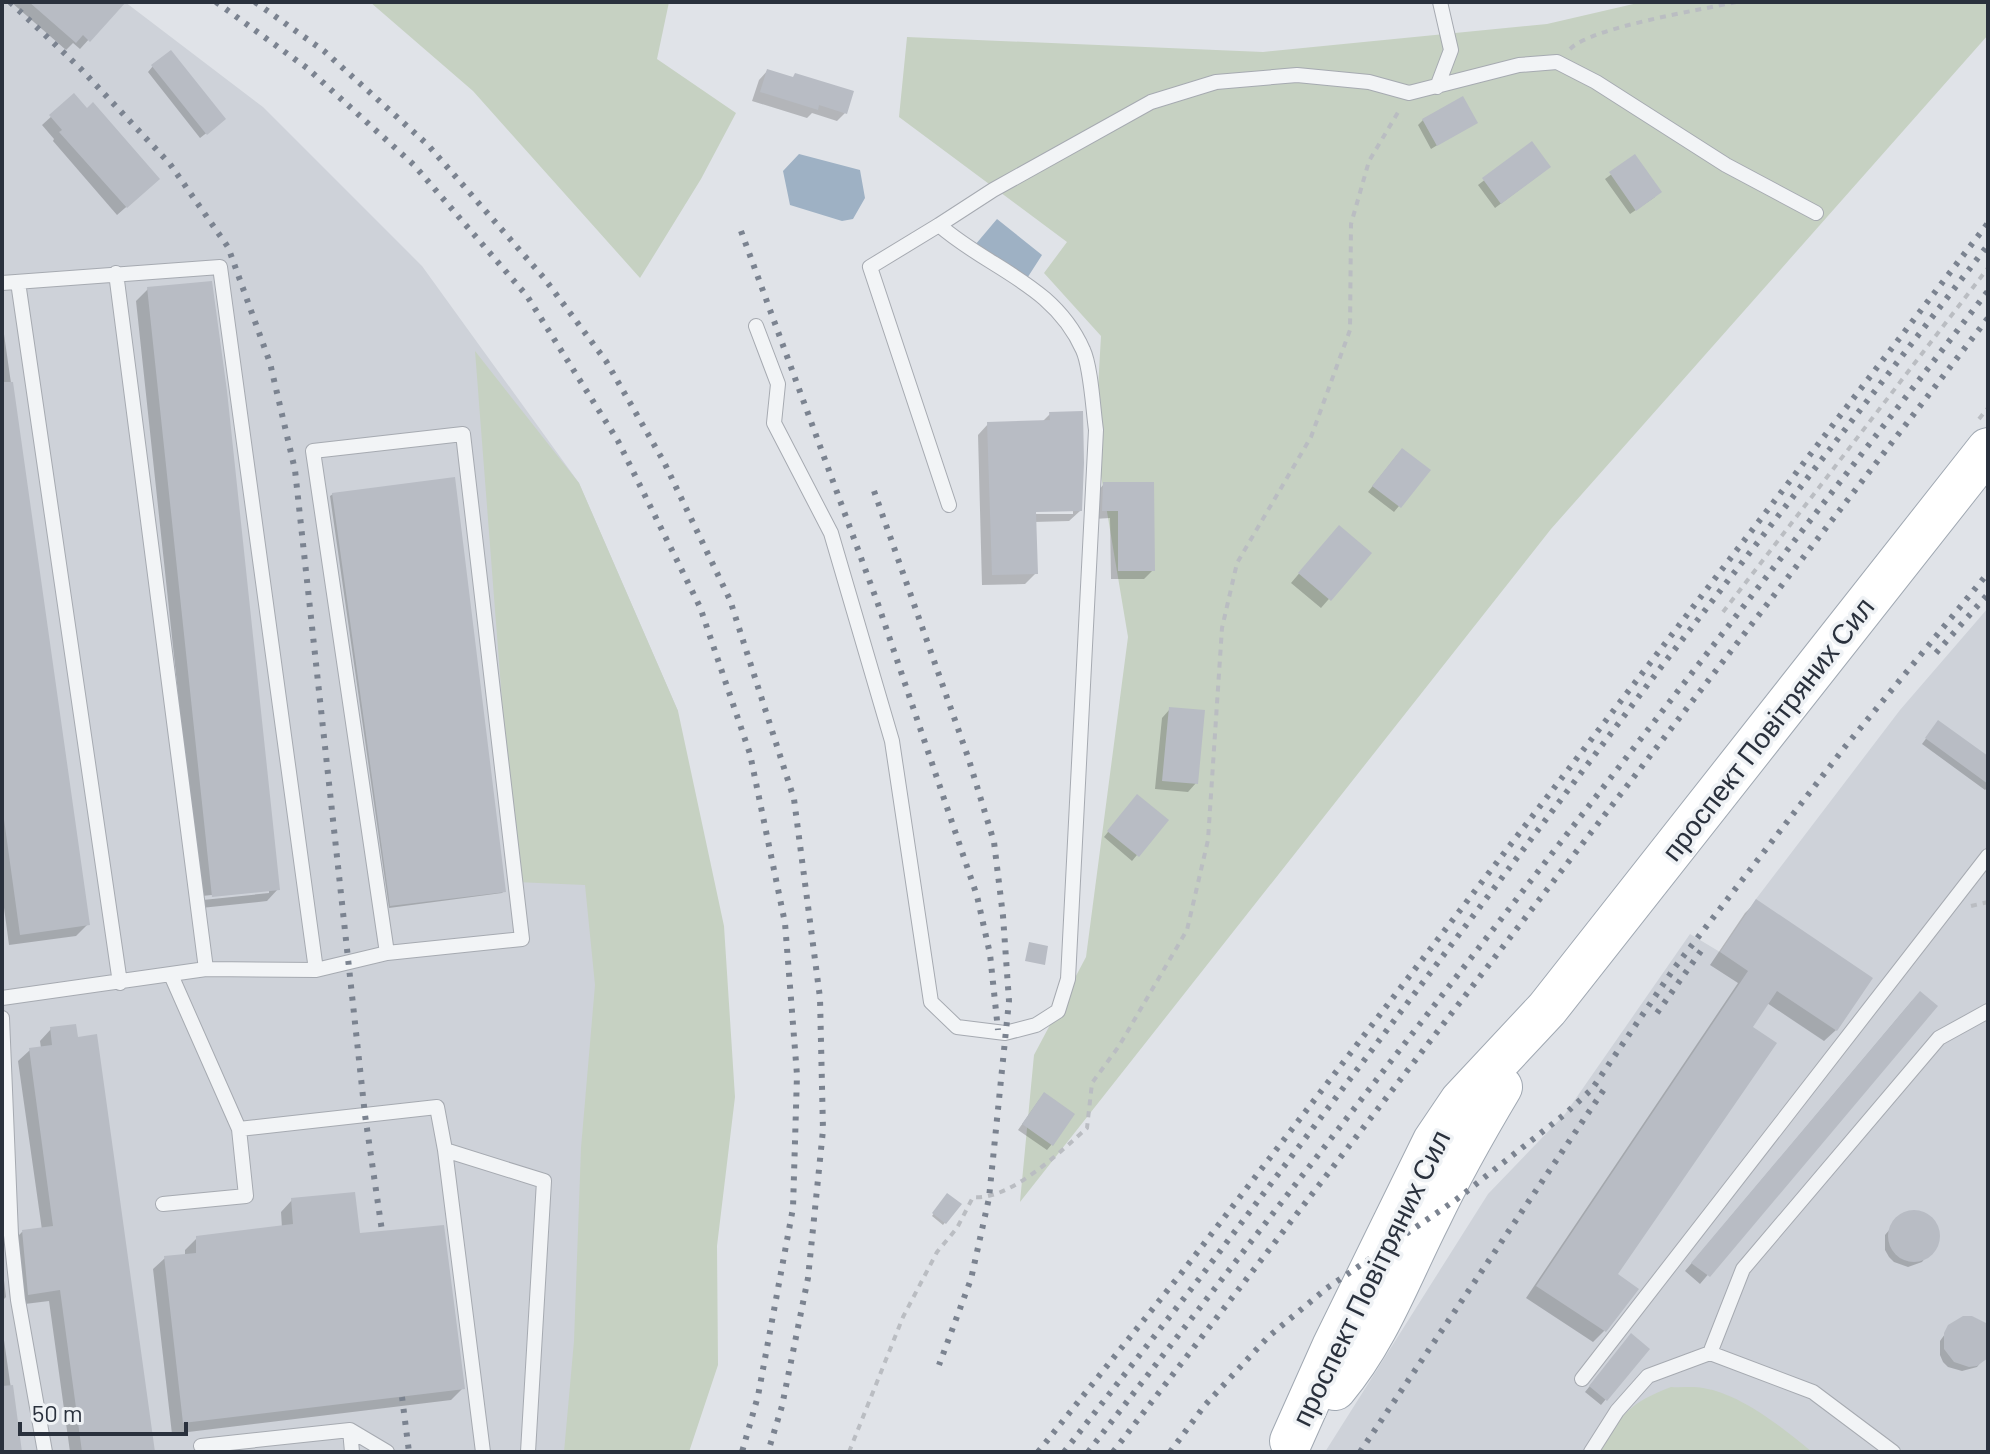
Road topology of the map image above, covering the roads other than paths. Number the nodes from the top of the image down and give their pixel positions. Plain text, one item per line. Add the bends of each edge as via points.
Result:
1 (1440, 2) edge
2 (1437, 87) junction
3 (1816, 213) dead end
4 (939, 225) junction
5 (116, 273) junction
6 (18, 282) junction
7 (2, 283) edge
8 (756, 326) dead end
9 (1988, 449) edge
10 (949, 505) dead end
11 (1988, 856) edge
12 (387, 953) junction
13 (206, 969) junction
14 (316, 970) junction
15 (171, 975) junction
16 (120, 983) junction
17 (2, 998) edge
18 (1988, 1011) edge
19 (2, 1018) edge
20 (239, 1129) junction
21 (445, 1150) junction
22 (163, 1204) dead end
23 (1710, 1353) junction
24 (1582, 1379) dead end
25 (350, 1430) junction
26 (201, 1446) dead end
27 (1287, 1447) edge
28 (45, 1452) edge
29 (352, 1452) edge
30 (387, 1452) edge
31 (483, 1452) edge
32 (528, 1452) edge
33 (1591, 1452) edge
34 (1893, 1452) edge

1 - 2 lane via 1451,50
2 - 3 lane via 1519,65 1557,62
2 - 4 lane via 1409,93 1369,82 1297,75 1216,82 1151,102
4 - 8 lane via 1053,304 1084,351 1096,430 1068,979 1058,1011 1036,1025 1005,1033 957,1027 931,1002 892,741 831,533 774,423 778,384
4 - 10 lane via 870,267
5 - 6 lane
5 - 13 lane
5 - 14 lane via 220,267
6 - 7 lane
6 - 16 lane
9 - 27 main road, проспект Повітряних Сил via 1547,1009 1461,1101 1434,1141
11 - 24 lane
12 - 12 lane via 313,451 463,434 522,939
12 - 14 lane
13 - 14 lane
13 - 15 lane
15 - 16 lane
15 - 20 lane
16 - 17 lane
18 - 23 lane via 1939,1038 1743,1269
19 - 28 lane via 11,1235
20 - 21 lane via 437,1107
20 - 22 lane via 246,1196
21 - 31 lane
21 - 32 lane via 544,1181
23 - 33 lane via 1648,1376
23 - 34 lane via 1813,1392
25 - 26 lane
25 - 29 lane
25 - 30 lane

